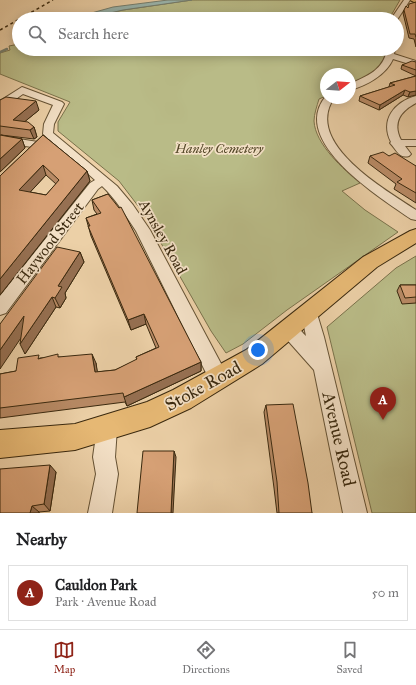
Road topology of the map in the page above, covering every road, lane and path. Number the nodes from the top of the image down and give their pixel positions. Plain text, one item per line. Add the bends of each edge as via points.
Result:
1 (407, 0) edge
2 (399, 12) edge
3 (390, 56) edge
4 (399, 56) edge
5 (416, 64) edge
6 (356, 83) edge
7 (416, 99) edge
8 (324, 104) edge
9 (0, 106) edge
10 (48, 134) junction
11 (0, 139) edge
12 (396, 143) junction
13 (414, 144) dead end
14 (38, 145) junction
15 (405, 154) dead end
16 (27, 155) edge
17 (104, 181) junction
18 (416, 216) edge
19 (416, 235) edge
20 (0, 308) edge
21 (309, 312) junction
22 (288, 329) junction
23 (321, 365) junction
24 (219, 378) junction
25 (107, 428) junction
26 (0, 444) edge
27 (100, 513) edge
28 (355, 513) edge

1 - 2 street
3 - 6 street via 386,66 375,75
4 - 5 street
7 - 12 street via 395,114 392,135
8 - 18 street via 321,119 330,146 348,167
9 - 10 street via 22,90 59,104 49,124
10 - 14 street
10 - 17 street, Aynsley Road
11 - 14 street
12 - 13 street
12 - 15 street
14 - 16 street
17 - 20 street, Haywood Street via 94,186
17 - 24 street, Aynsley Road via 113,189 143,230
19 - 21 main road, Stoke Road via 370,262
21 - 22 main road, Stoke Road
21 - 23 street, Avenue Road
22 - 23 street, Avenue Road
22 - 24 main road, Stoke Road via 254,357
23 - 28 street, Avenue Road
24 - 25 main road, Stoke Road via 150,414
25 - 26 main road, Stoke Road via 75,437
25 - 27 street via 104,457 107,474

